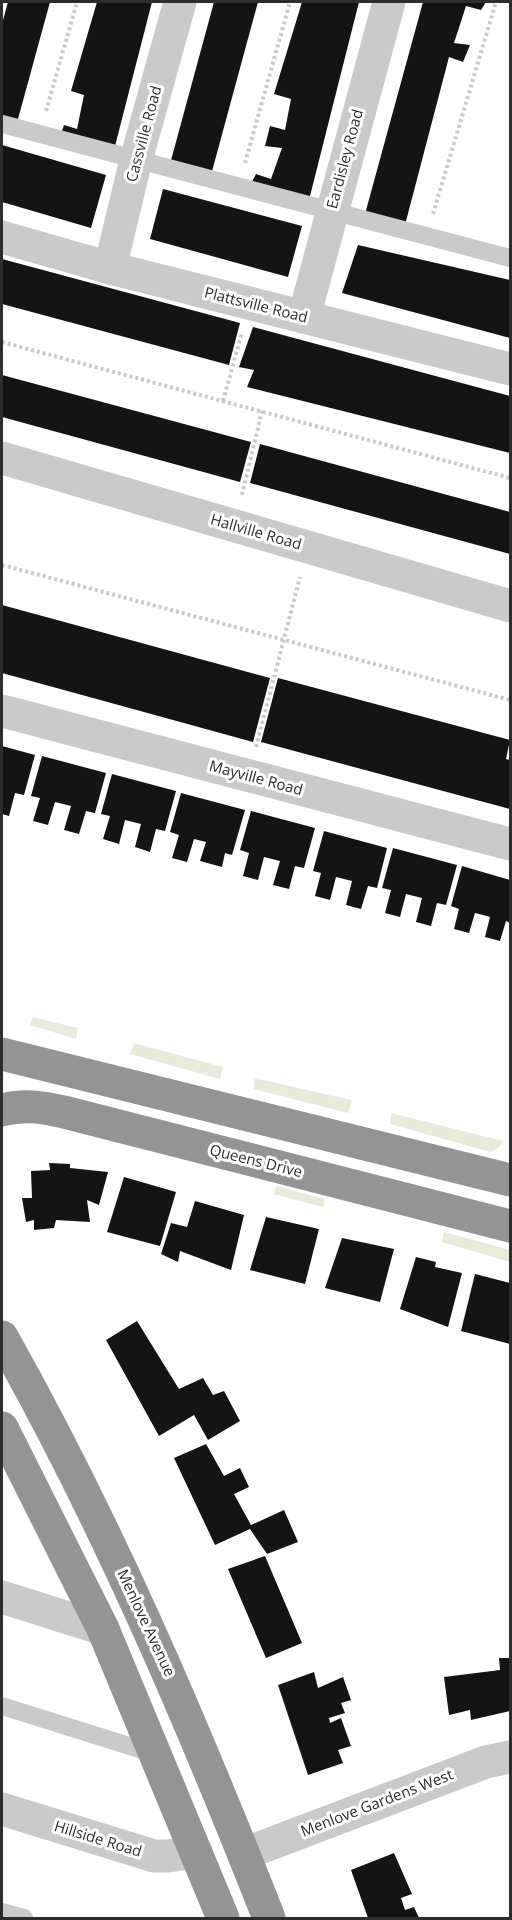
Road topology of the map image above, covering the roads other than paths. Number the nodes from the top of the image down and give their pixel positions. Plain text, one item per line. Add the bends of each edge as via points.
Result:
1 (180, 2) edge
2 (389, 2) edge
3 (2, 124) edge
4 (136, 160) junction
5 (331, 210) junction
6 (2, 237) edge
7 (510, 258) edge
8 (110, 267) junction
9 (304, 317) junction
10 (510, 369) edge
11 (2, 458) edge
12 (510, 606) edge
13 (2, 711) edge
14 (510, 844) edge
15 (2, 1054) edge
16 (2, 1110) edge
17 (510, 1180) edge
18 (510, 1226) edge
19 (2, 1337) edge
20 (2, 1428) edge
21 (2, 1597) edge
22 (103, 1629) junction
23 (2, 1706) edge
24 (155, 1754) junction
25 (510, 1757) edge
26 (2, 1809) edge
27 (196, 1852) junction
28 (244, 1854) junction
29 (2, 1912) edge
30 (24, 1918) edge
31 (223, 1918) edge
32 (270, 1918) edge

1 - 4 street, Cassville Road
2 - 5 street, Eardisley Road
3 - 4 lane
4 - 5 lane
4 - 8 street, Cassville Road
5 - 7 lane
5 - 9 street, Eardisley Road
6 - 8 street, Plattsville Road
8 - 9 street, Plattsville Road
9 - 10 street, Plattsville Road
11 - 12 street, Hallville Road
13 - 14 street, Mayville Road
15 - 17 highway
16 - 18 highway, Queens Drive via 23,1106 64,1112
19 - 28 highway, Menlove Avenue via 99,1522 173,1682
20 - 22 highway
21 - 22 street
22 - 24 highway
23 - 24 lane
24 - 27 highway
25 - 28 street, Menlove Gardens West via 486,1762
26 - 27 street, Hillside Road via 154,1856
27 - 31 highway
28 - 32 highway, Menlove Avenue
29 - 30 lane

